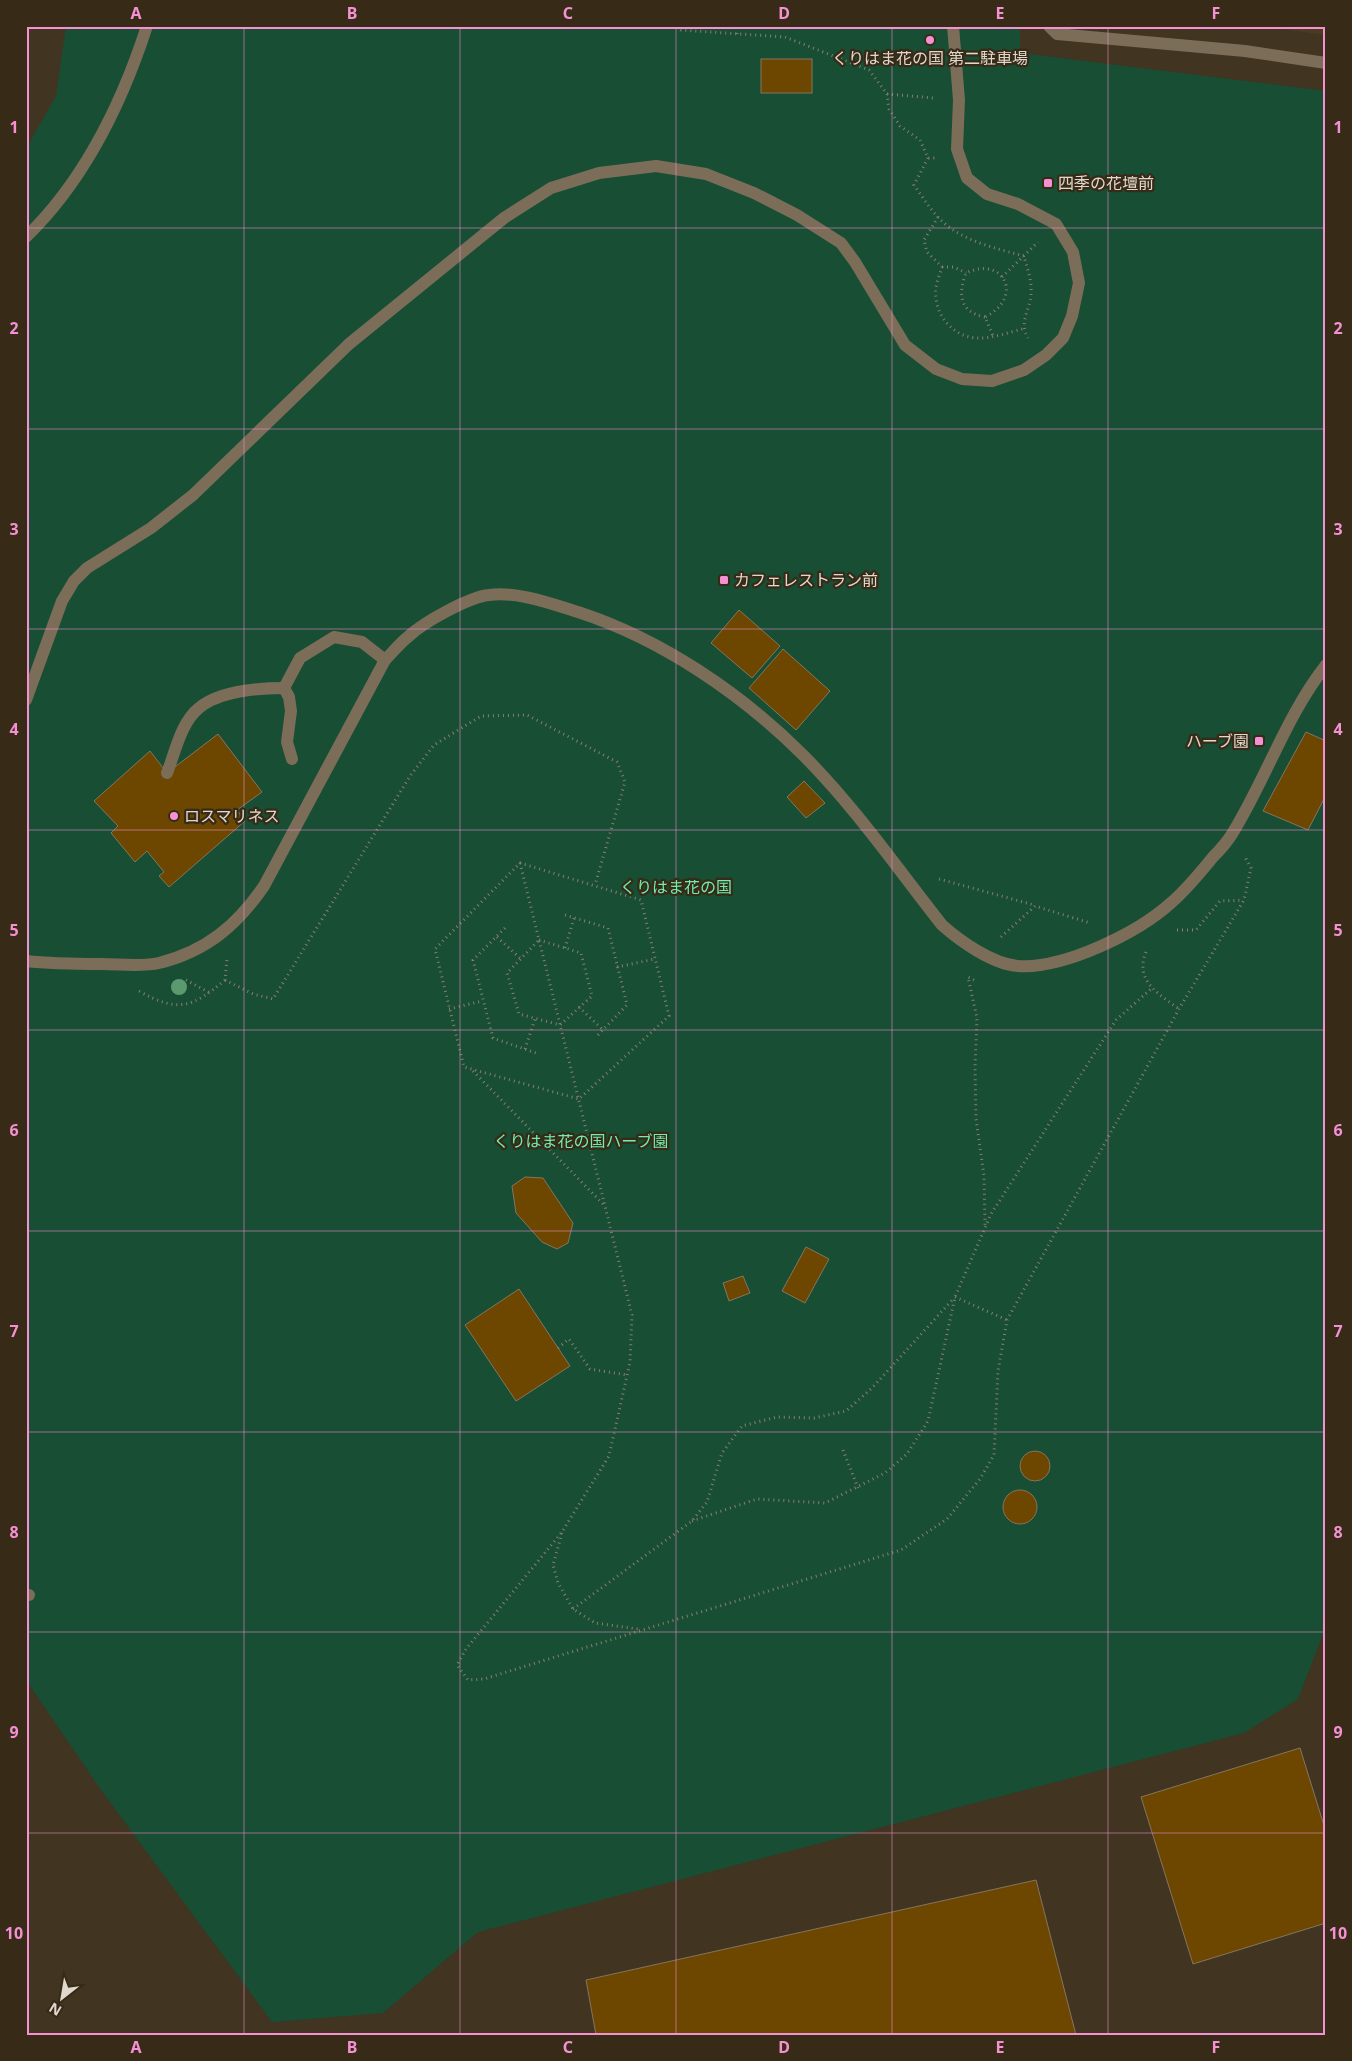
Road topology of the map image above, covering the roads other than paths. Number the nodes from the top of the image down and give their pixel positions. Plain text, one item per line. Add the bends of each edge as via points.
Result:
1 (147, 26) edge
2 (953, 26) edge
3 (1049, 26) edge
4 (1326, 63) edge
5 (26, 237) edge
6 (385, 660) junction
7 (1326, 665) edge
8 (284, 688) junction
9 (26, 700) edge
10 (292, 759) dead end
11 (167, 773) dead end
12 (26, 961) edge

1 - 5 street via 133,69 104,131 73,181 42,222
2 - 9 street via 959,100 957,149 967,178 987,194 1018,204 1056,224 1073,252 1079,283 1072,316 1063,338 1046,355 1024,370 992,381 962,379 936,369 905,345 841,244 797,215 706,174 656,166 599,173 551,188 504,218 349,344 193,495 81,575 62,601
3 - 4 street via 1057,34 1245,51
6 - 7 street via 409,635 458,606 489,595 536,598 592,617 666,650 742,702 803,755 852,810 942,925 982,954 1017,966 1058,962 1086,953 1124,934 1172,903 1232,835 1308,688
6 - 8 street via 362,642 334,637 300,658
6 - 12 street via 264,886 245,913 215,939 192,952 158,964
8 - 10 street via 291,711 287,742
8 - 11 street via 234,693 198,708 185,726

